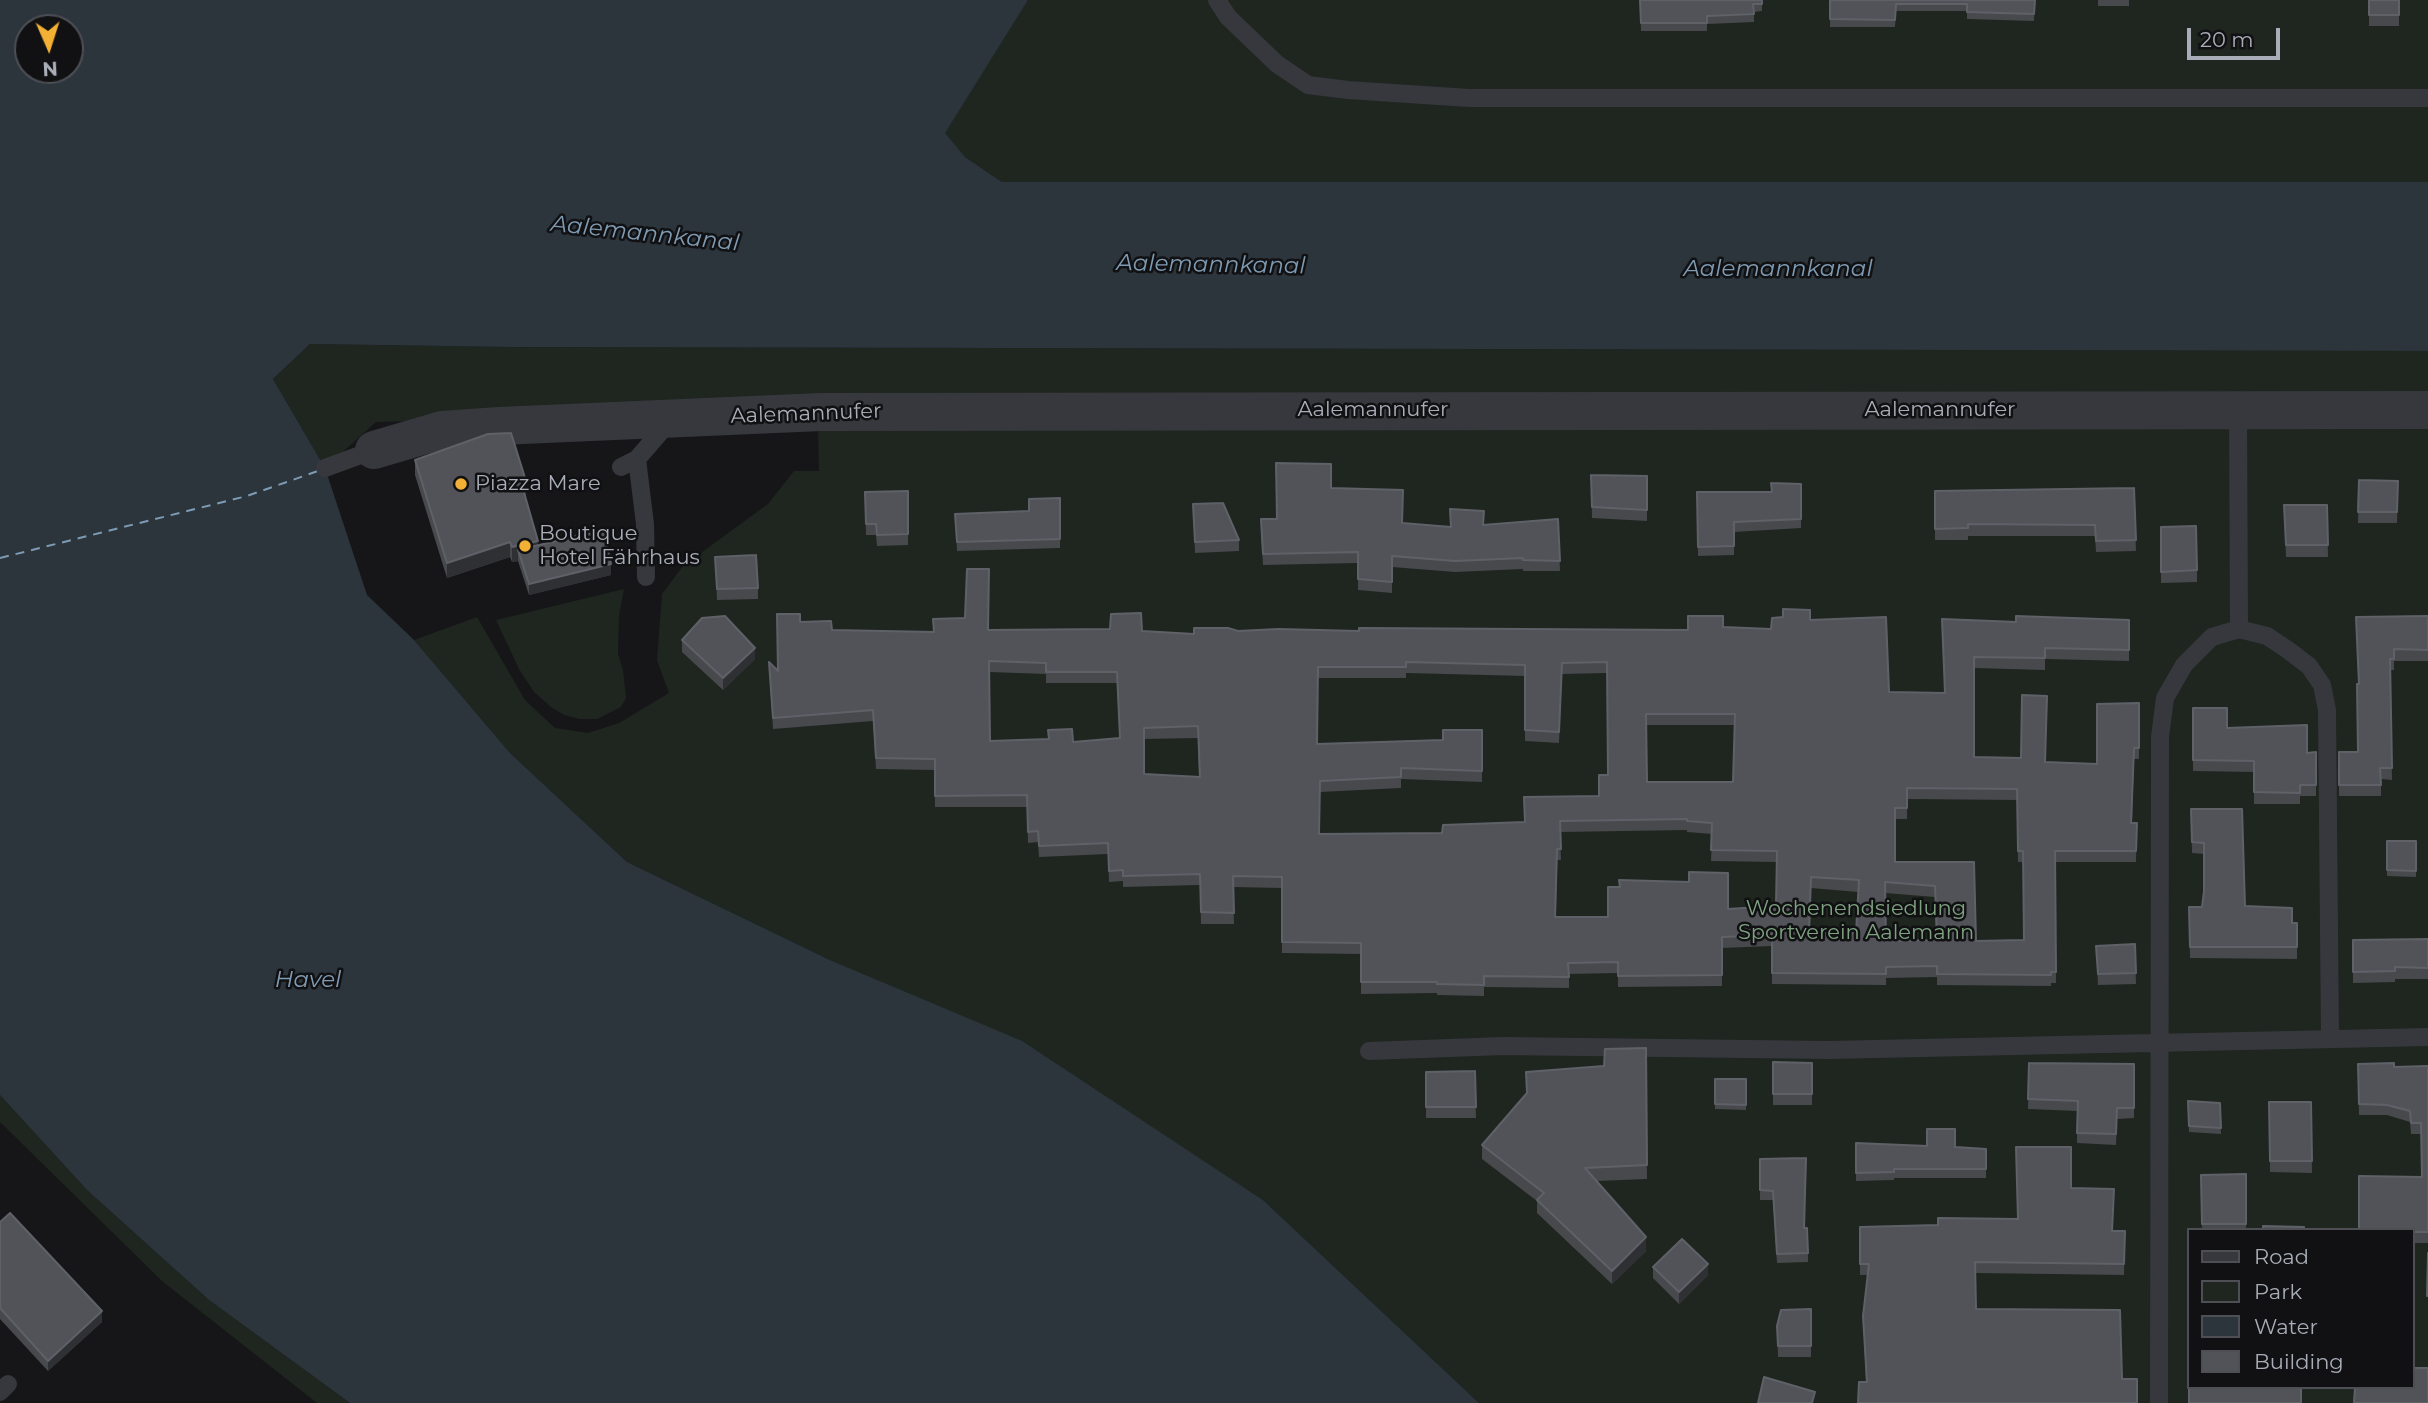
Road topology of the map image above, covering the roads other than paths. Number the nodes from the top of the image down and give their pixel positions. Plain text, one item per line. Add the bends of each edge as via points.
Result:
1 (1217, 0) edge
2 (2428, 98) edge
3 (2238, 410) junction
4 (2428, 410) edge
5 (671, 420) junction
6 (374, 450) joint
7 (637, 459) junction
8 (621, 467) dead end
9 (325, 468) dead end
10 (646, 577) dead end
11 (2239, 629) junction
12 (2428, 1037) edge
13 (2330, 1039) junction
14 (2161, 1042) junction
15 (1369, 1051) dead end
16 (2159, 1403) edge

1 - 2 lane via 1228,17 1277,64 1308,85 1348,90 1469,99
3 - 4 street, Aalemannufer
3 - 5 street, Aalemannufer via 969,411
3 - 11 lane
5 - 6 street, Aalemannufer via 442,430
5 - 7 lane
6 - 9 lane, Aalemannufer
7 - 8 lane
7 - 10 lane
11 - 13 lane via 2267,636 2288,650 2309,666 2322,685 2327,710
11 - 14 lane via 2212,637 2184,665 2165,698 2160,737
12 - 13 lane
13 - 14 lane
14 - 15 lane via 1829,1050 1503,1046
14 - 16 lane

